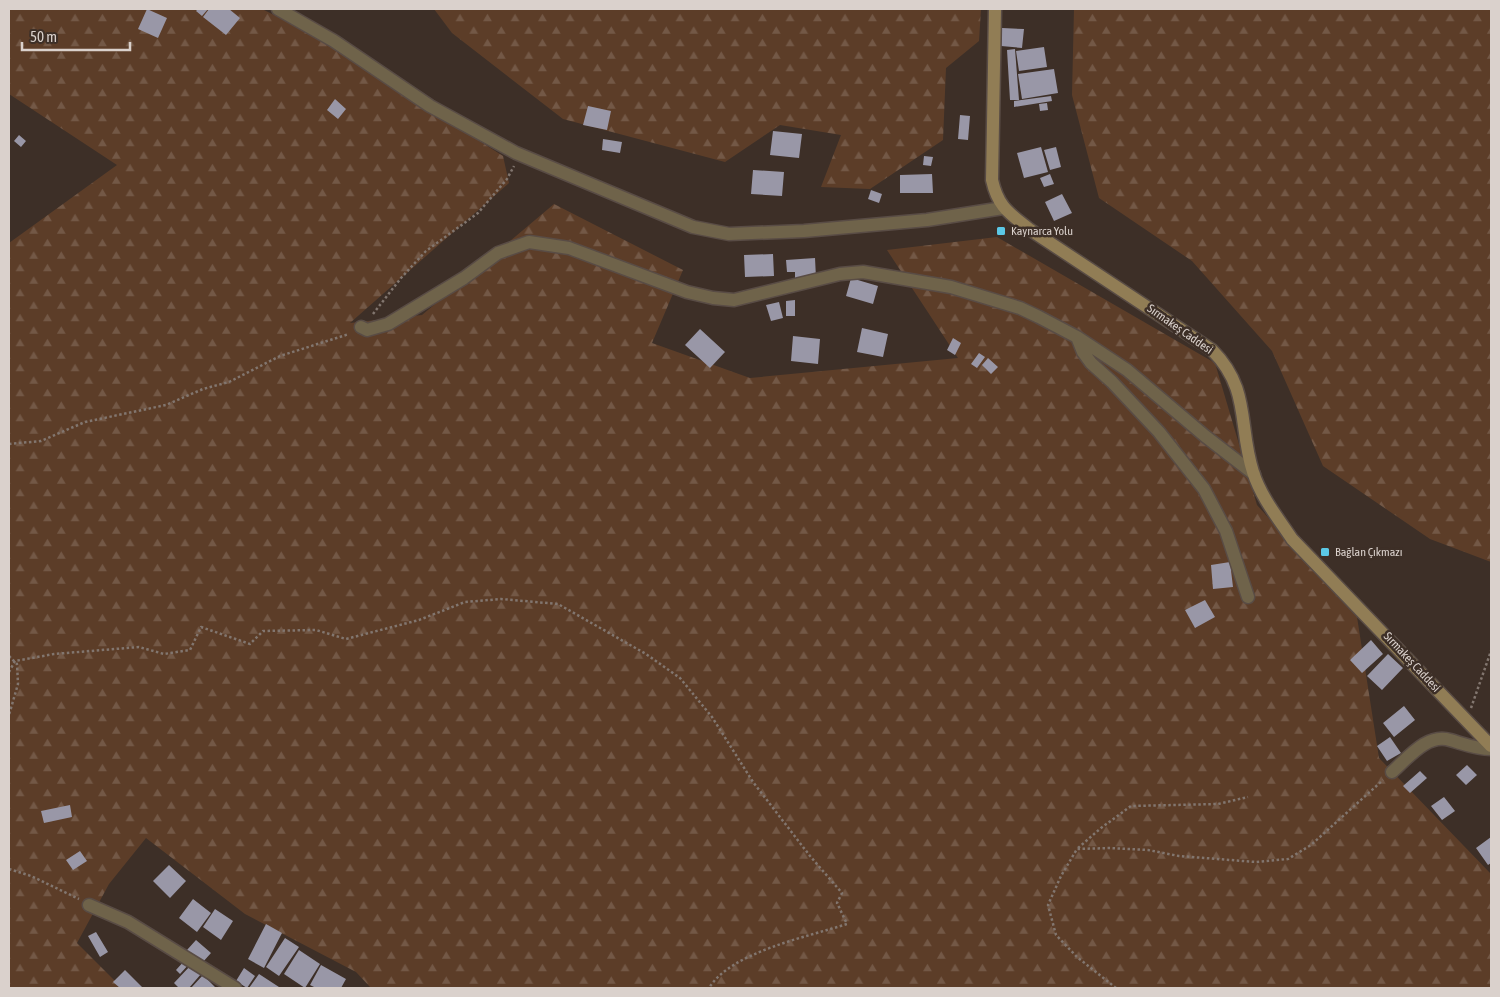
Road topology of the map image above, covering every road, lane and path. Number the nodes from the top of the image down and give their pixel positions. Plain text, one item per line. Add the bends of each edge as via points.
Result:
1 (278, 9) edge
2 (995, 9) edge
3 (516, 153) junction
4 (1003, 208) junction
5 (361, 327) junction
6 (1077, 337) junction
7 (9, 444) edge
8 (1254, 474) junction
9 (1248, 597) dead end
10 (1491, 651) edge
11 (9, 656) edge
12 (15, 661) junction
13 (9, 672) edge
14 (9, 715) edge
15 (1467, 720) junction
16 (1491, 748) edge
17 (1392, 772) joint
18 (1248, 797) dead end
19 (1077, 849) junction
20 (9, 869) edge
21 (89, 905) joint
22 (235, 988) edge
23 (709, 988) edge
24 (1116, 988) edge

1 - 3 street via 334,41 430,106
2 - 4 main road, Sırmakeş Caddesi via 992,180 995,195
3 - 4 street via 693,227 720,233 804,231 927,220
3 - 5 path via 507,179 478,213 426,251
4 - 8 main road, Sırmakeş Caddesi via 1212,350 1226,364 1243,408
5 - 6 street via 367,330 388,324 464,278 498,253 529,242 569,248 687,292 734,300 840,274 863,272 951,287 1020,308
5 - 7 path via 344,337 280,356 229,382 166,405 85,422 41,441
6 - 8 street via 1128,370 1204,436
6 - 9 street via 1091,363 1159,432 1204,489 1226,531
8 - 15 main road, Sırmakeş Caddesi via 1269,505 1292,539
10 - 15 path
11 - 12 path
12 - 13 path
12 - 14 path via 18,684
12 - 23 path via 54,654 139,647 164,654 190,650 201,627 250,644 263,631 316,630 346,639 419,620 465,602 501,599 558,604 646,654 680,678 712,717 753,782 842,893 837,903 847,924 747,956 716,977
15 - 16 main road, Sırmakeş Caddesi
16 - 17 street via 1477,749 1447,739 1428,741
17 - 19 path via 1311,845 1288,859 1256,862 1178,856 1148,850
18 - 19 path via 1218,804 1131,806
19 - 24 path via 1048,905 1056,936
20 - 21 path via 67,892
21 - 22 street via 128,922

